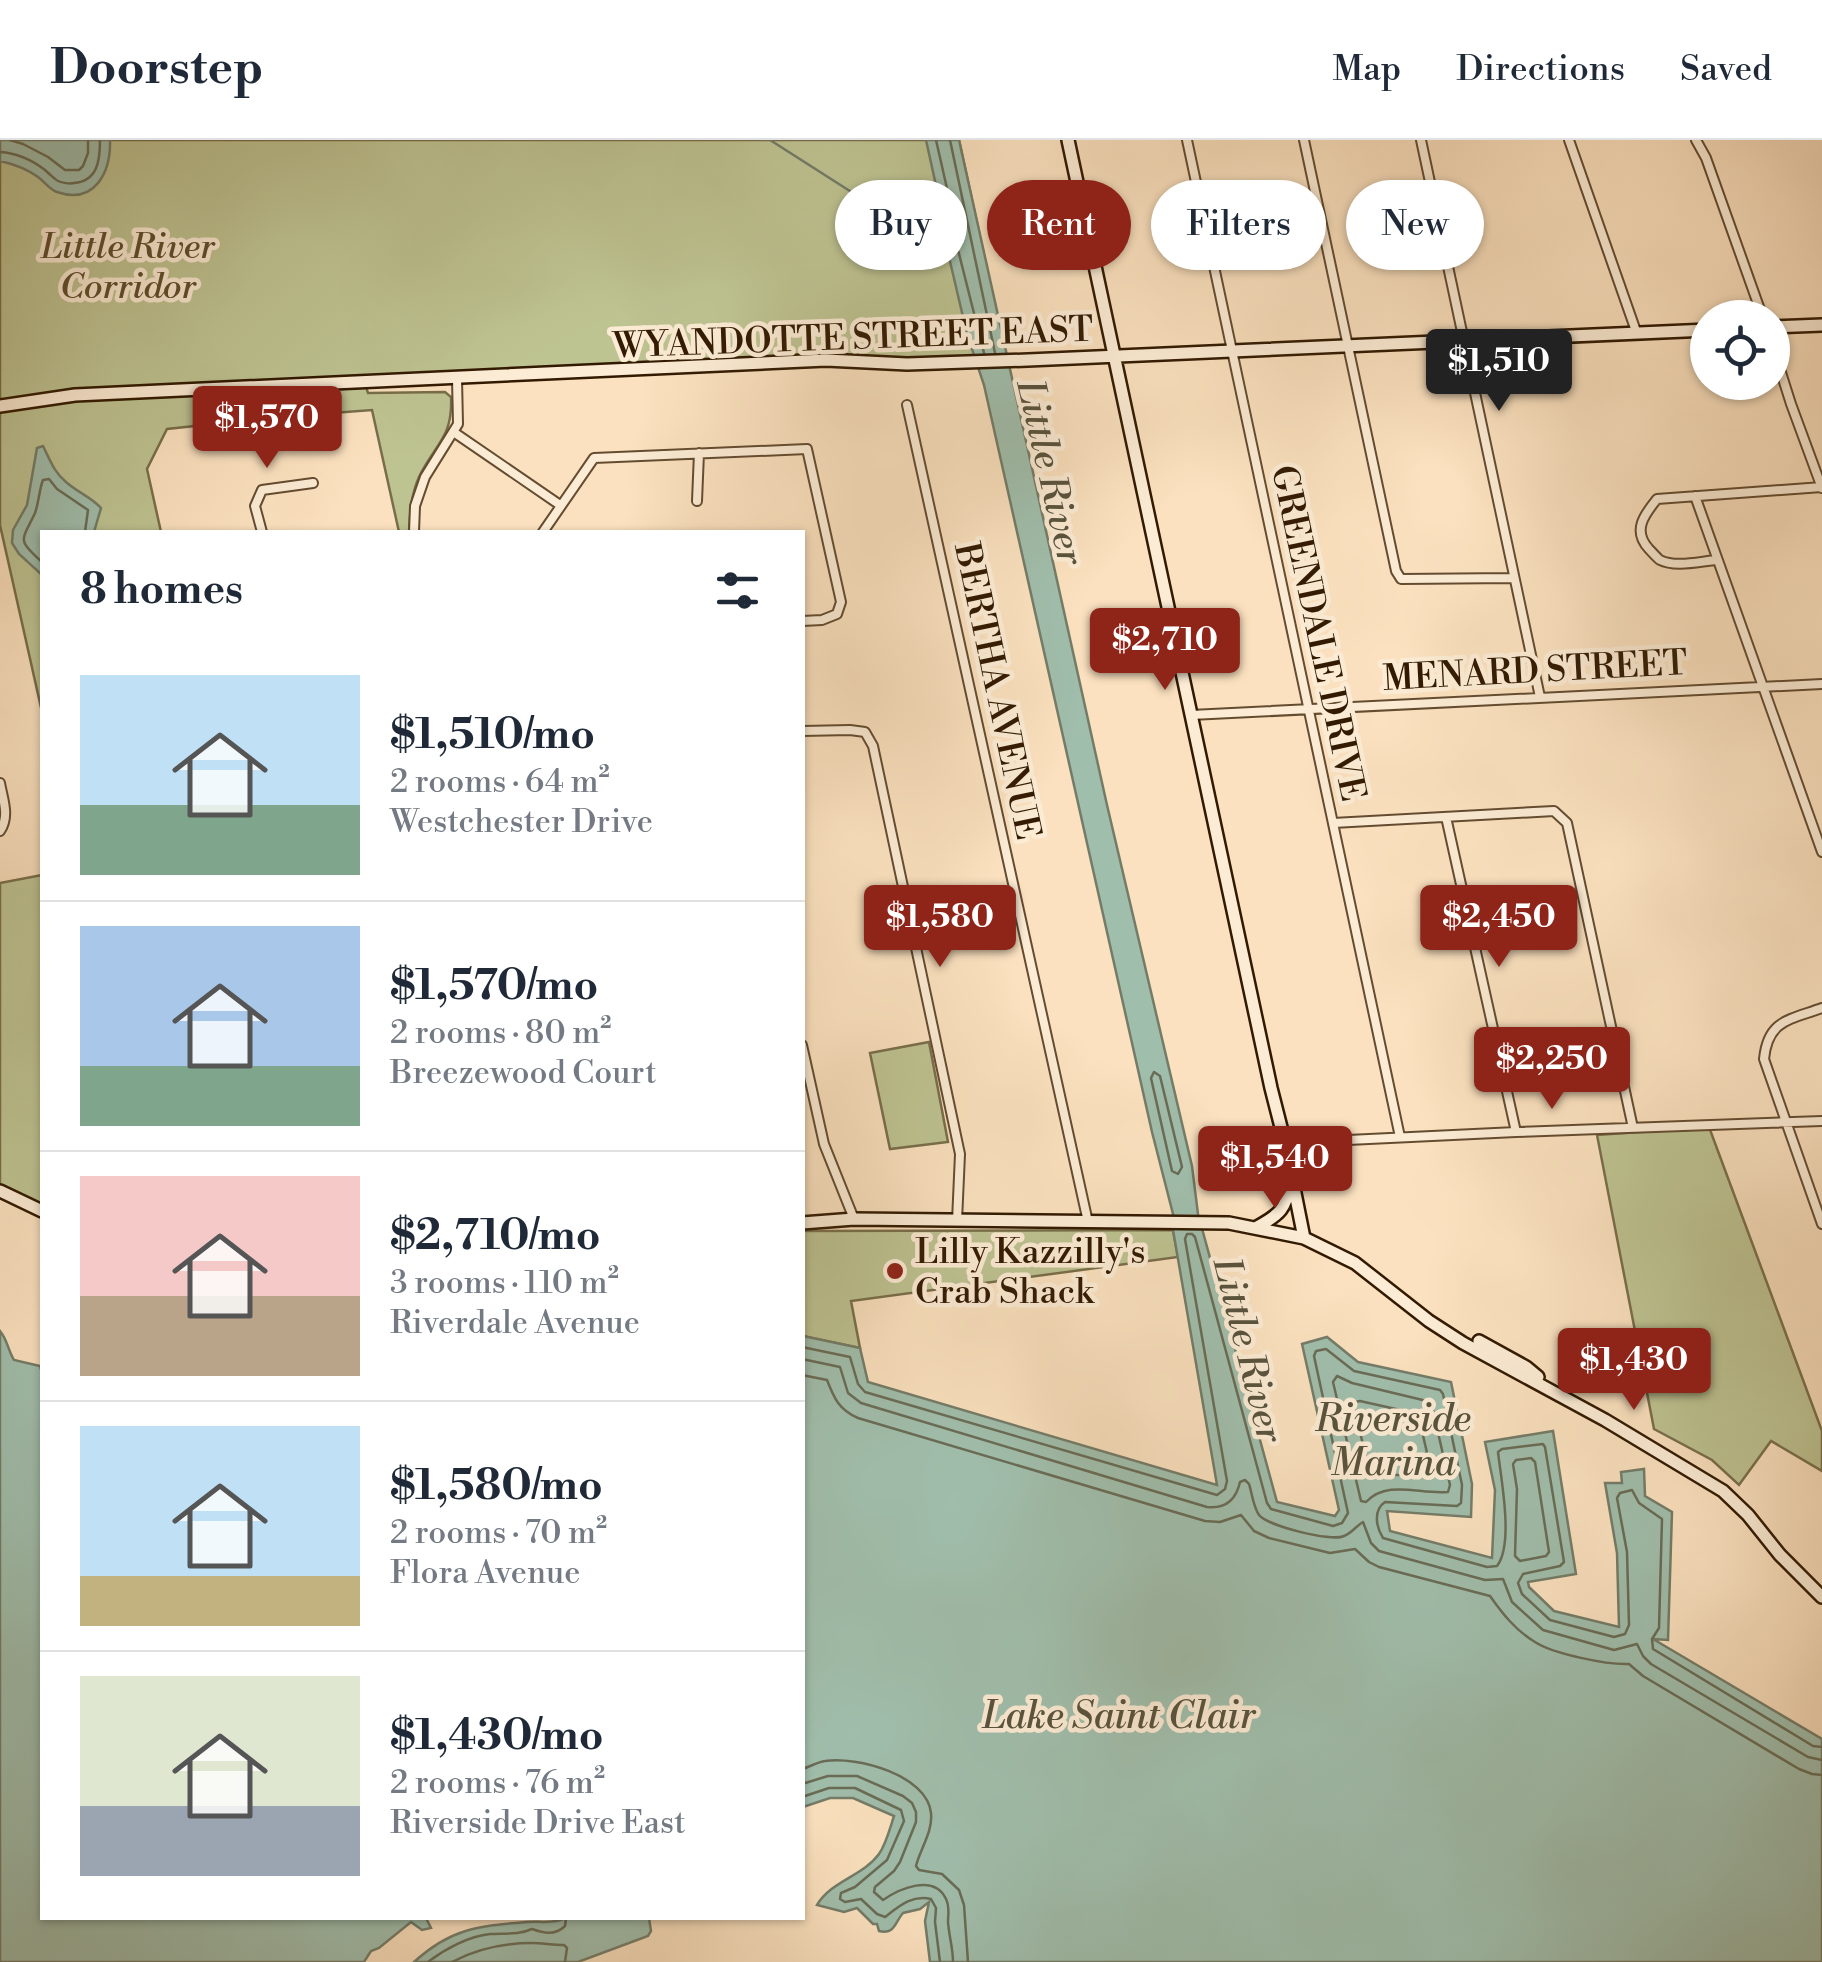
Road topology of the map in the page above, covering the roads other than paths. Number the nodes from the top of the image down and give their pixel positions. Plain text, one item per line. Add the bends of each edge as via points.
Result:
1 (1068, 140) edge
2 (1186, 140) edge
3 (1304, 140) edge
4 (1421, 140) edge
5 (1568, 140) edge
6 (1696, 140) edge
7 (1756, 300) edge
8 (1822, 325) edge
9 (1790, 326) edge
10 (1690, 331) edge
11 (1637, 334) junction
12 (1462, 340) junction
13 (1348, 346) junction
14 (1231, 352) junction
15 (1115, 357) junction
16 (457, 378) junction
17 (1790, 400) edge
18 (907, 405) dead end
19 (0, 406) edge
20 (455, 433) junction
21 (699, 453) junction
22 (313, 483) dead end
23 (1822, 488) edge
24 (1695, 496) junction
25 (697, 501) dead end
26 (560, 505) junction
27 (261, 530) edge
28 (414, 530) edge
29 (543, 530) edge
30 (1718, 560) junction
31 (1513, 578) junction
32 (805, 620) edge
33 (1822, 684) edge
34 (1762, 687) junction
35 (1540, 697) junction
36 (1308, 708) junction
37 (1191, 715) junction
38 (805, 731) edge
39 (0, 783) edge
40 (1446, 817) junction
41 (1333, 823) junction
42 (0, 831) edge
43 (1822, 852) edge
44 (1822, 1008) edge
45 (805, 1058) edge
46 (1822, 1121) edge
47 (1786, 1124) junction
48 (1633, 1128) junction
49 (1516, 1132) junction
50 (1400, 1137) junction
51 (1285, 1143) junction
52 (1292, 1179) junction
53 (0, 1191) edge
54 (40, 1209) edge
55 (854, 1219) junction
56 (957, 1221) junction
57 (1088, 1222) junction
58 (805, 1223) edge
59 (1822, 1224) edge
60 (1258, 1228) junction
61 (1304, 1238) junction
62 (1480, 1341) dead end
63 (1561, 1396) junction
64 (1822, 1598) edge

1 - 15 street
2 - 14 street, GREENDALE DRIVE
3 - 13 street
4 - 12 street
5 - 11 street
6 - 7 street
8 - 9 street
10 - 11 street, WYANDOTTE STREET EAST
11 - 12 street, WYANDOTTE STREET EAST
12 - 13 street, WYANDOTTE STREET EAST
12 - 31 street
13 - 14 street, WYANDOTTE STREET EAST
13 - 31 street via 1401,580
14 - 15 street, WYANDOTTE STREET EAST
14 - 36 street, GREENDALE DRIVE
15 - 16 street, WYANDOTTE STREET EAST via 826,360
15 - 37 street
16 - 19 street, WYANDOTTE STREET EAST via 74,395
16 - 20 street
17 - 23 street
18 - 57 street, BERTHA AVENUE
20 - 26 street
20 - 28 street via 425,477
21 - 25 street
21 - 26 street via 594,458
21 - 32 street via 807,449 841,602 837,614
22 - 27 street via 262,490 255,506
23 - 24 street
24 - 30 street
24 - 30 street via 1657,499 1643,516 1643,543 1659,560
26 - 29 street
30 - 34 street
31 - 35 street
33 - 34 street, MENARD STREET
34 - 35 street, MENARD STREET
34 - 43 street
35 - 36 street, MENARD STREET
36 - 37 street, MENARD STREET
36 - 41 street, GREENDALE DRIVE
37 - 51 street
38 - 56 street via 865,732 873,746 960,1154
39 - 42 street via 6,811
40 - 41 street
40 - 48 street via 1554,811 1567,823
40 - 49 street
41 - 50 street, GREENDALE DRIVE
44 - 47 street via 1787,1021 1766,1042 1764,1059
45 - 55 street via 824,1144
46 - 47 street
47 - 48 street
47 - 59 street
48 - 49 street
49 - 50 street
50 - 51 street
51 - 52 street
52 - 60 street via 1286,1206
52 - 61 street
53 - 54 street
55 - 56 street
55 - 58 street
56 - 57 street
57 - 60 street
60 - 61 street
61 - 63 street via 1356,1263 1463,1343
62 - 63 street
63 - 64 street via 1723,1491

